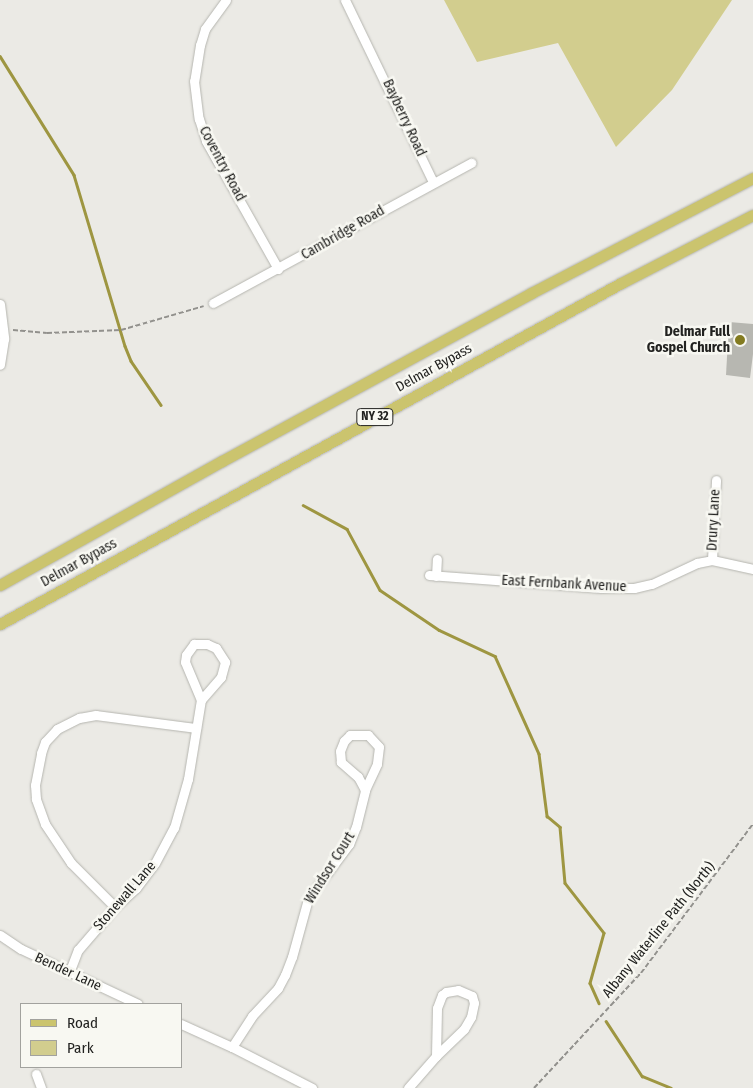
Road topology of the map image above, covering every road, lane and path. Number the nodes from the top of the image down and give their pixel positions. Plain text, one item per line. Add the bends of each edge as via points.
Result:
1 (226, 0) edge
2 (345, 0) edge
3 (471, 163) dead end
4 (753, 178) edge
5 (433, 182) junction
6 (753, 215) edge
7 (278, 269) junction
8 (214, 303) joint
9 (0, 304) edge
10 (4, 329) junction
11 (0, 365) edge
12 (716, 480) dead end
13 (437, 559) dead end
14 (712, 560) junction
15 (753, 569) edge
16 (0, 585) edge
17 (0, 624) edge
18 (201, 700) junction
19 (196, 728) junction
20 (365, 790) junction
21 (753, 824) edge
22 (115, 907) junction
23 (0, 935) edge
24 (69, 973) junction
25 (136, 1003) edge
26 (182, 1024) edge
27 (232, 1047) junction
28 (436, 1056) junction
29 (36, 1074) dead end
30 (41, 1088) edge
31 (312, 1088) edge
32 (408, 1088) edge
33 (534, 1088) edge

1 - 7 street, Coventry Road via 205,29 200,45 194,81 199,119 206,141
2 - 5 street, Bayberry Road
3 - 5 street, Cambridge Road
4 - 16 main road, Delmar Bypass / NY 32 via 514,302
5 - 7 street, Cambridge Road
6 - 17 main road, Delmar Bypass / NY 32 via 620,283
7 - 8 street, Cambridge Road
8 - 10 path via 121,330 47,333
9 - 10 street
10 - 11 street
12 - 14 street, Drury Lane
13 - 14 street, East Fernbank Avenue via 433,575 602,588 634,588 652,584 697,563
14 - 15 street, East Fernbank Avenue
18 - 18 street, Stonewall Lane via 221,676 226,662 216,648 194,644 185,662
18 - 19 street, Stonewall Lane
19 - 22 street, Stonewall Lane via 183,802 174,828 155,863 136,888
19 - 22 street via 96,716 79,718 57,729 45,742 34,785 45,824 71,863
20 - 20 street, Windsor Court via 377,764 378,747 368,735 350,735 340,751 342,762
20 - 27 street, Windsor Court via 349,844 308,899 292,957 278,988 252,1016
21 - 33 path, Albany Waterline Path (North) via 641,973
22 - 24 street, Stonewall Lane via 78,950
23 - 24 street, Bender Lane via 21,950
24 - 25 street, Bender Lane
26 - 27 street
27 - 31 street
28 - 28 street via 464,1029 471,1017 472,996 452,990 442,995 436,1017
28 - 32 street
29 - 30 street

